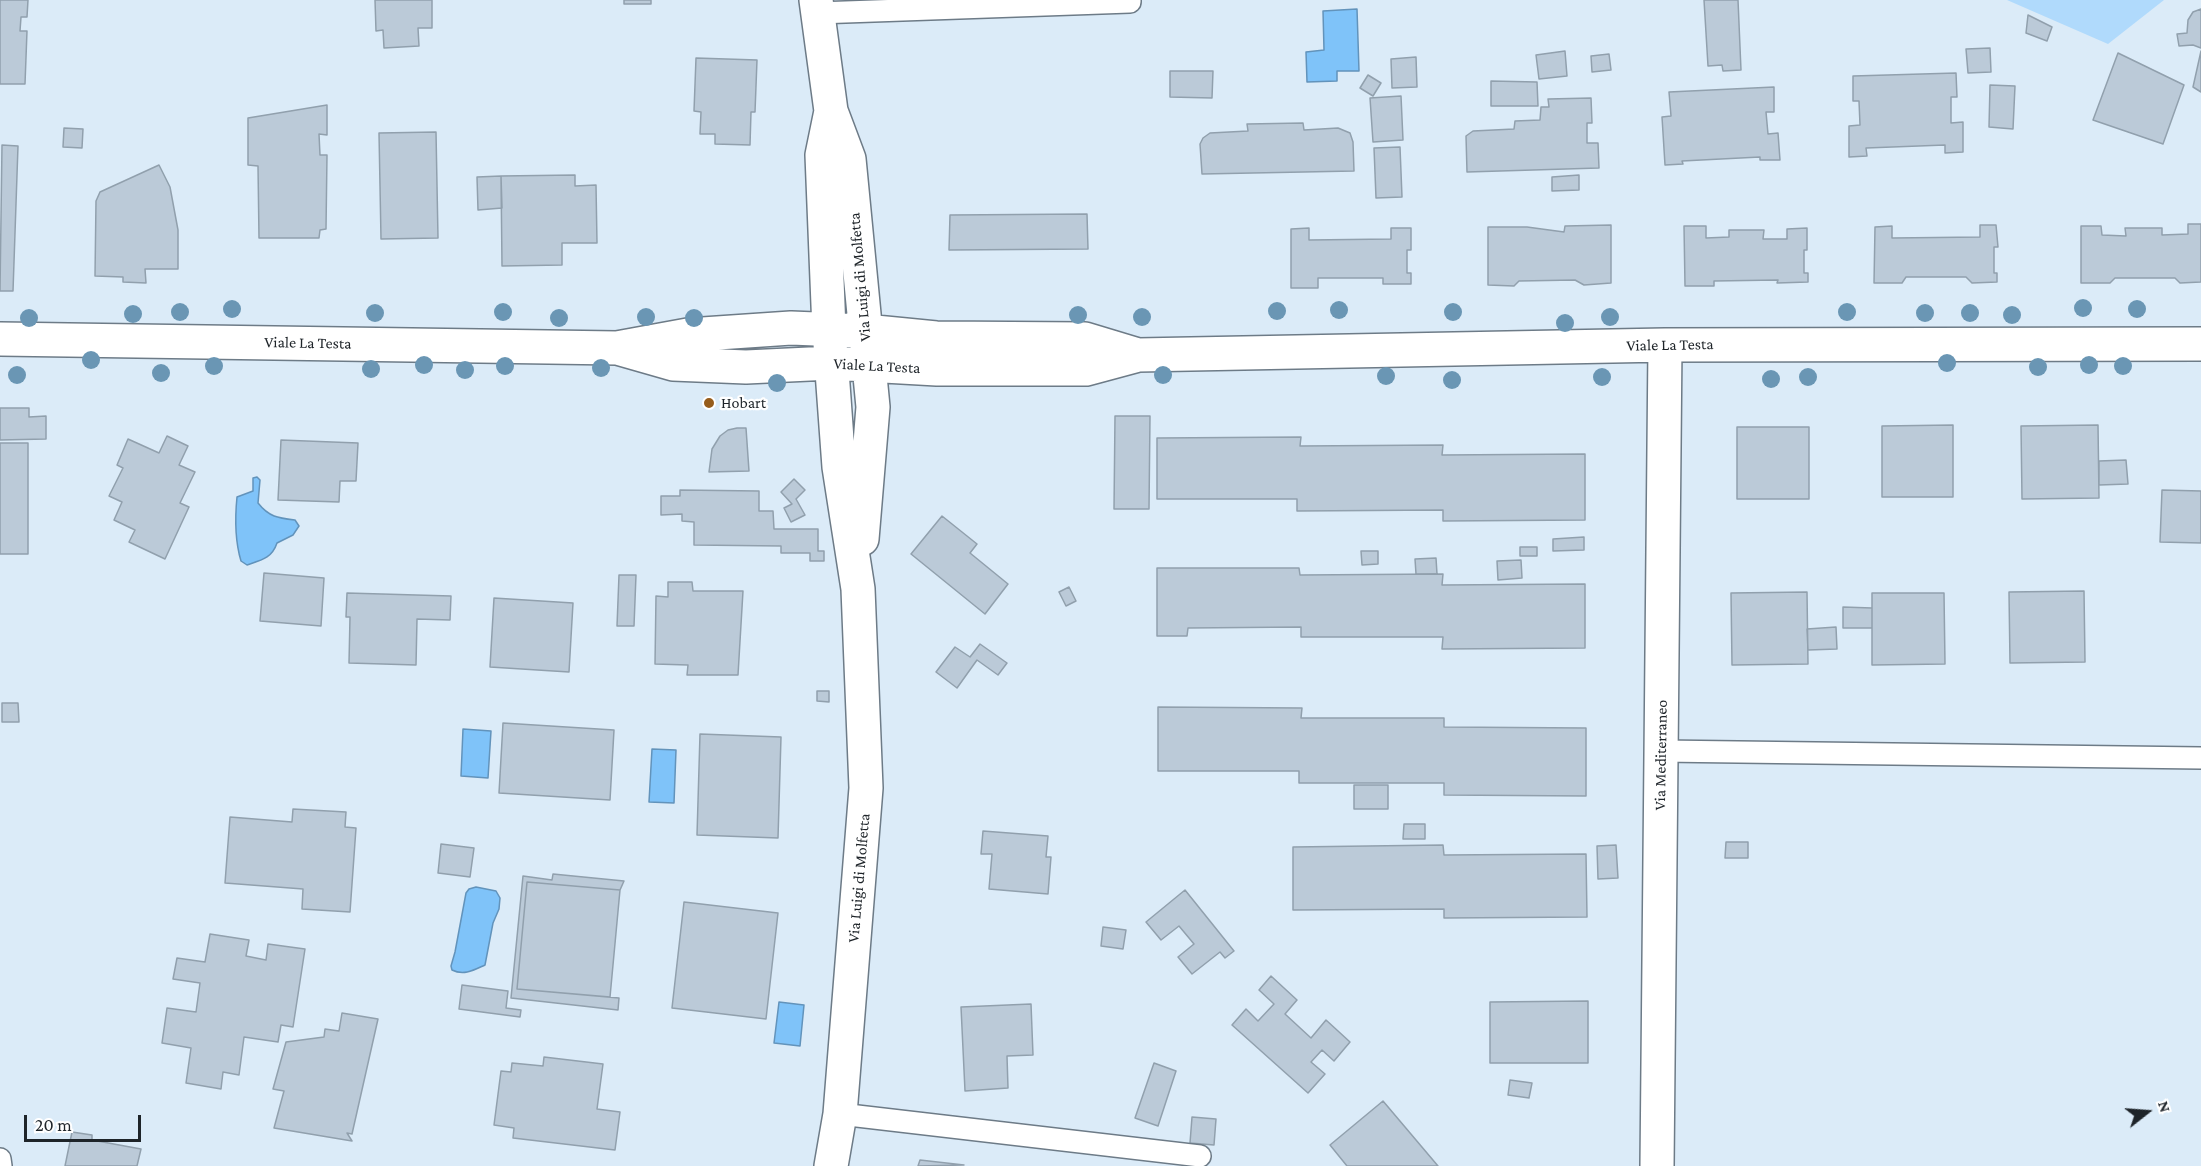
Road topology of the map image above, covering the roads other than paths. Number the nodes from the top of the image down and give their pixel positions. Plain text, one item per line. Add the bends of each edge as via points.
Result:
1 (1130, 0) edge
2 (817, 7) edge
3 (831, 111) junction
4 (829, 330) junction
5 (865, 331) junction
6 (0, 339) edge
7 (2201, 344) edge
8 (1665, 345) junction
9 (616, 348) junction
10 (1138, 355) junction
11 (831, 363) junction
12 (868, 365) junction
13 (858, 589) junction
14 (1661, 751) junction
15 (2201, 758) edge
16 (840, 1114) junction
17 (1200, 1156) dead end
18 (0, 1159) edge
19 (1, 1166) edge
20 (831, 1166) edge
21 (1657, 1166) edge

1 - 2 lane
2 - 3 street, Via Luigi di Molfetta
3 - 4 street, Via Luigi di Molfetta via 822,155
3 - 5 street, Via Luigi di Molfetta via 849,159
4 - 5 street, Viale La Testa
4 - 9 street, Viale La Testa via 791,328 688,335
4 - 11 street, Via Luigi di Molfetta
5 - 10 street, Viale La Testa via 936,338 1085,339
5 - 12 street, Via Luigi di Molfetta
6 - 9 street, Viale La Testa
7 - 8 street, Viale La Testa
8 - 10 street, Viale La Testa
8 - 14 street, Via Mediterraneo
9 - 11 street, Viale La Testa via 673,364 746,367
10 - 12 street, Viale La Testa via 1086,369
11 - 12 street, Viale La Testa
11 - 13 street, Via Luigi di Molfetta via 839,467
12 - 13 street, Via Luigi di Molfetta via 873,407
13 - 16 street, Via Luigi di Molfetta via 866,788
14 - 15 lane
14 - 21 street, Via Mediterraneo
16 - 17 lane
16 - 20 street, Via Luigi di Molfetta
18 - 19 lane

